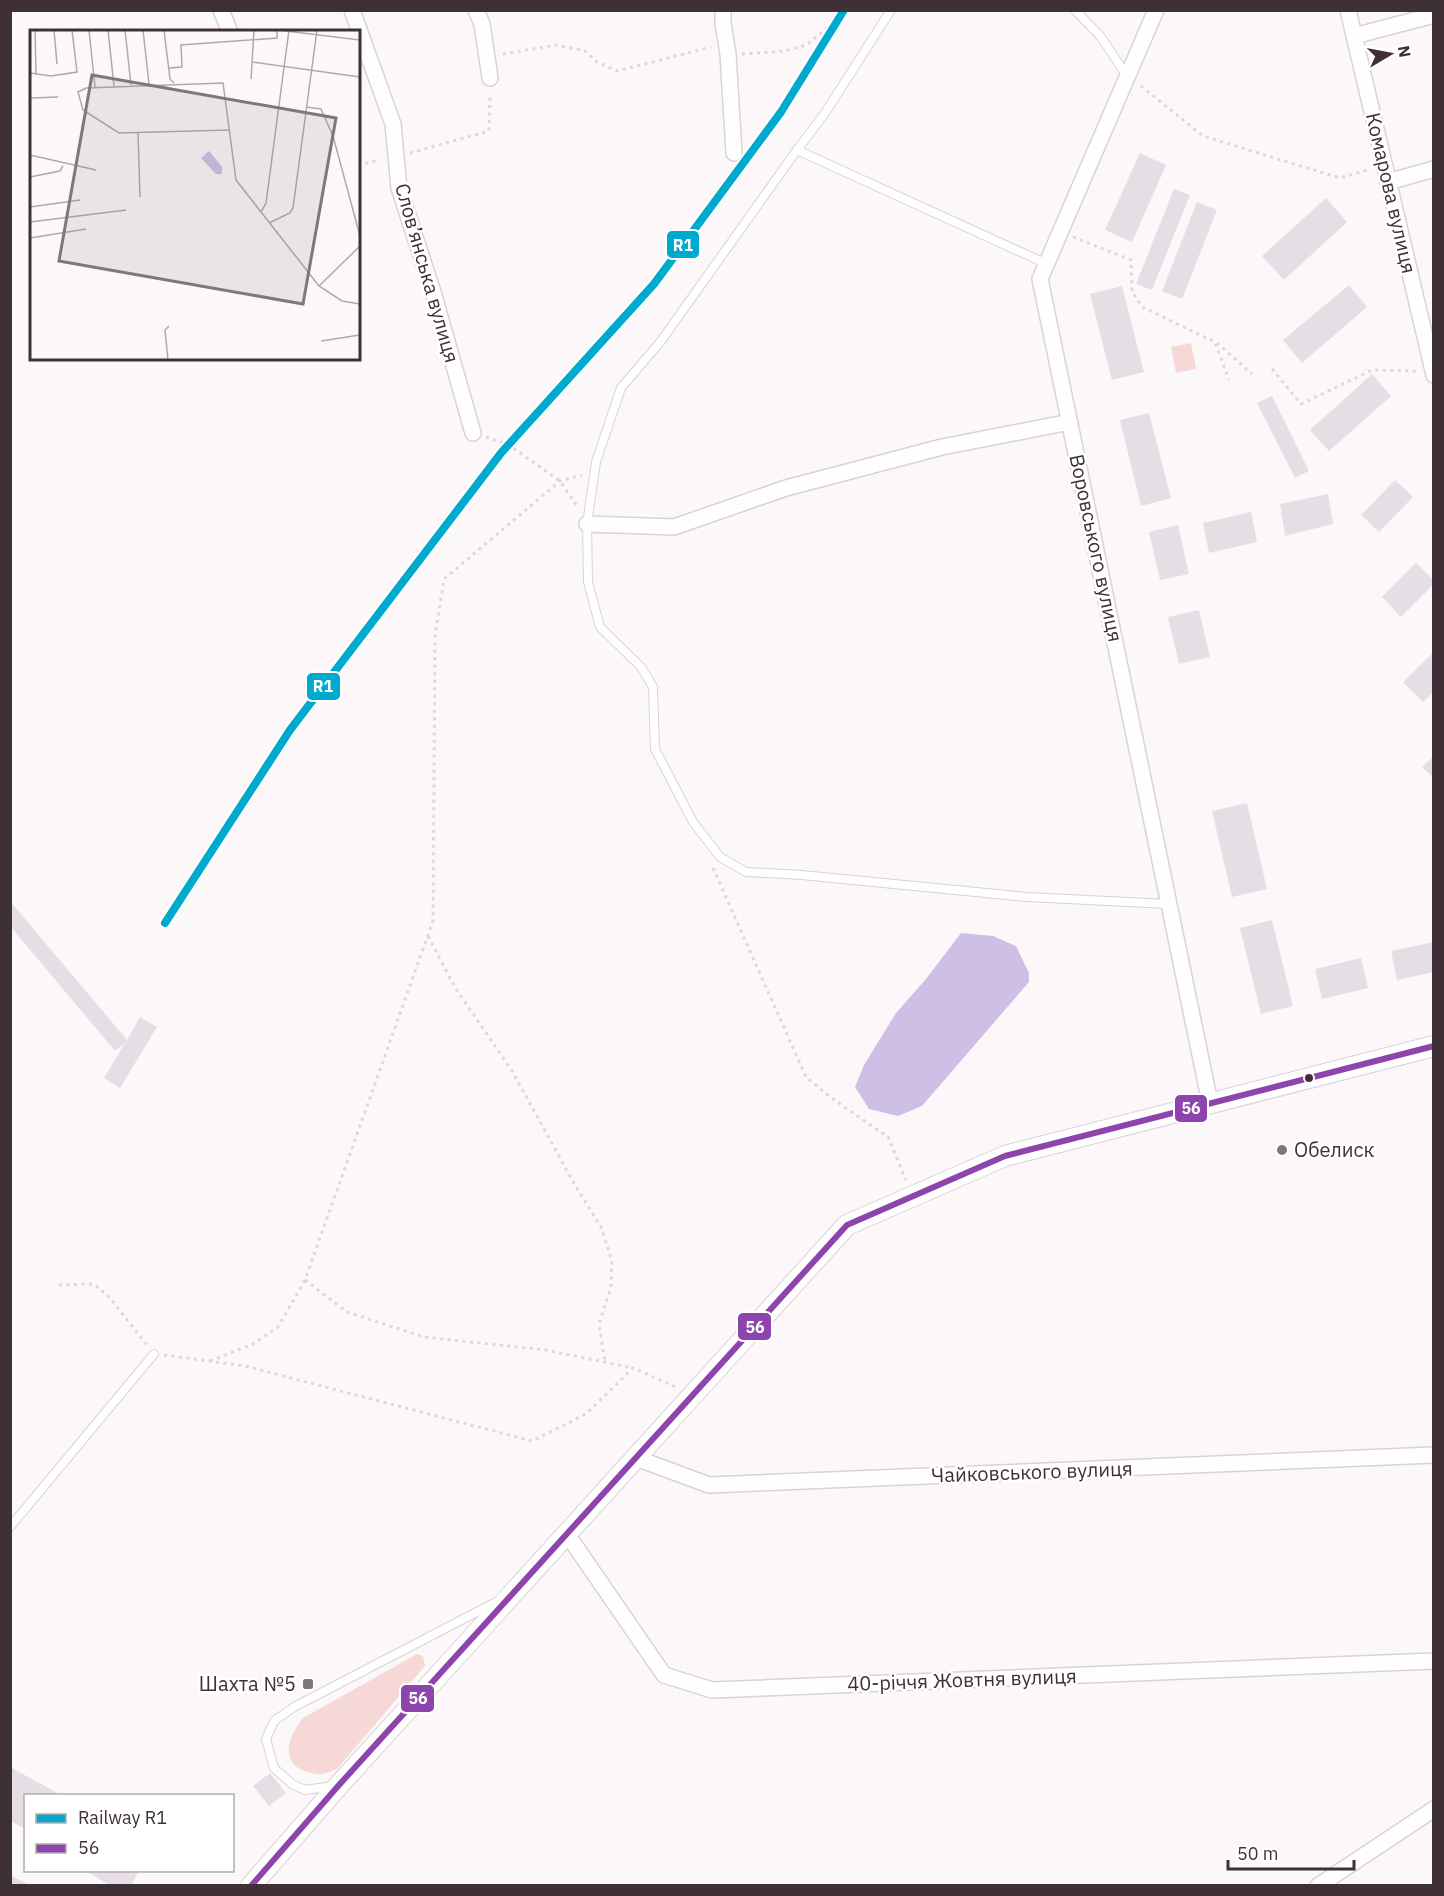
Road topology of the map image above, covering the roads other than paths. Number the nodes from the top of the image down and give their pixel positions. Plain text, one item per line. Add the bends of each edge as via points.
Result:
1 (221, 10) edge
2 (352, 10) edge
3 (476, 10) edge
4 (723, 10) edge
5 (891, 10) edge
6 (1075, 10) edge
7 (1155, 10) edge
8 (1348, 10) edge
9 (1434, 15) edge
10 (229, 30) edge
11 (359, 30) edge
12 (360, 32) edge
13 (1354, 36) junction
14 (1127, 76) junction
15 (490, 78) road end
16 (797, 150) junction
17 (734, 153) dead end
18 (1434, 169) edge
19 (1388, 182) junction
20 (1047, 264) junction
21 (1434, 305) edge
22 (1418, 309) junction
23 (1433, 373) edge
24 (1070, 422) junction
25 (473, 433) road end
26 (587, 524) junction
27 (1169, 904) junction
28 (1434, 1046) edge
29 (1210, 1103) junction
30 (153, 1354) road end
31 (1434, 1455) edge
32 (636, 1458) junction
33 (10, 1527) edge
34 (567, 1534) junction
35 (513, 1593) junction
36 (1434, 1661) edge
37 (339, 1785) junction
38 (1434, 1809) edge
39 (251, 1886) edge
40 (1318, 1886) edge

1 - 10 street
2 - 11 street, Слов’янська вулиця
3 - 15 street via 482,24
4 - 17 street
5 - 16 lane
6 - 14 lane via 1101,37
7 - 14 street, Воровського вулиця
8 - 13 street, Комарова вулиця
9 - 13 street
12 - 25 street, Слов’янська вулиця via 393,124 399,188
13 - 19 street, Комарова вулиця
14 - 20 street, Воровського вулиця
16 - 20 lane
16 - 26 lane via 661,341 621,388 596,462
18 - 19 street
19 - 22 street, Комарова вулиця
20 - 24 street, Воровського вулиця via 1040,279
21 - 22 street
22 - 23 street, Комарова вулиця
24 - 26 street via 942,447 797,485 674,527
24 - 27 street, Воровського вулиця
26 - 27 lane via 588,582 600,627 642,668 653,687 655,749 693,822 720,857 746,872 1027,897
27 - 29 street, Воровського вулиця
28 - 29 street
29 - 32 street via 1005,1156 847,1225
30 - 33 lane
31 - 32 street, Чайковського вулиця via 709,1485
32 - 34 street
34 - 35 street
34 - 36 street, 40-річчя Жовтня вулиця via 664,1675 712,1690
35 - 37 street
35 - 37 lane via 274,1721 266,1739 274,1768 305,1790
37 - 39 street
38 - 40 street

